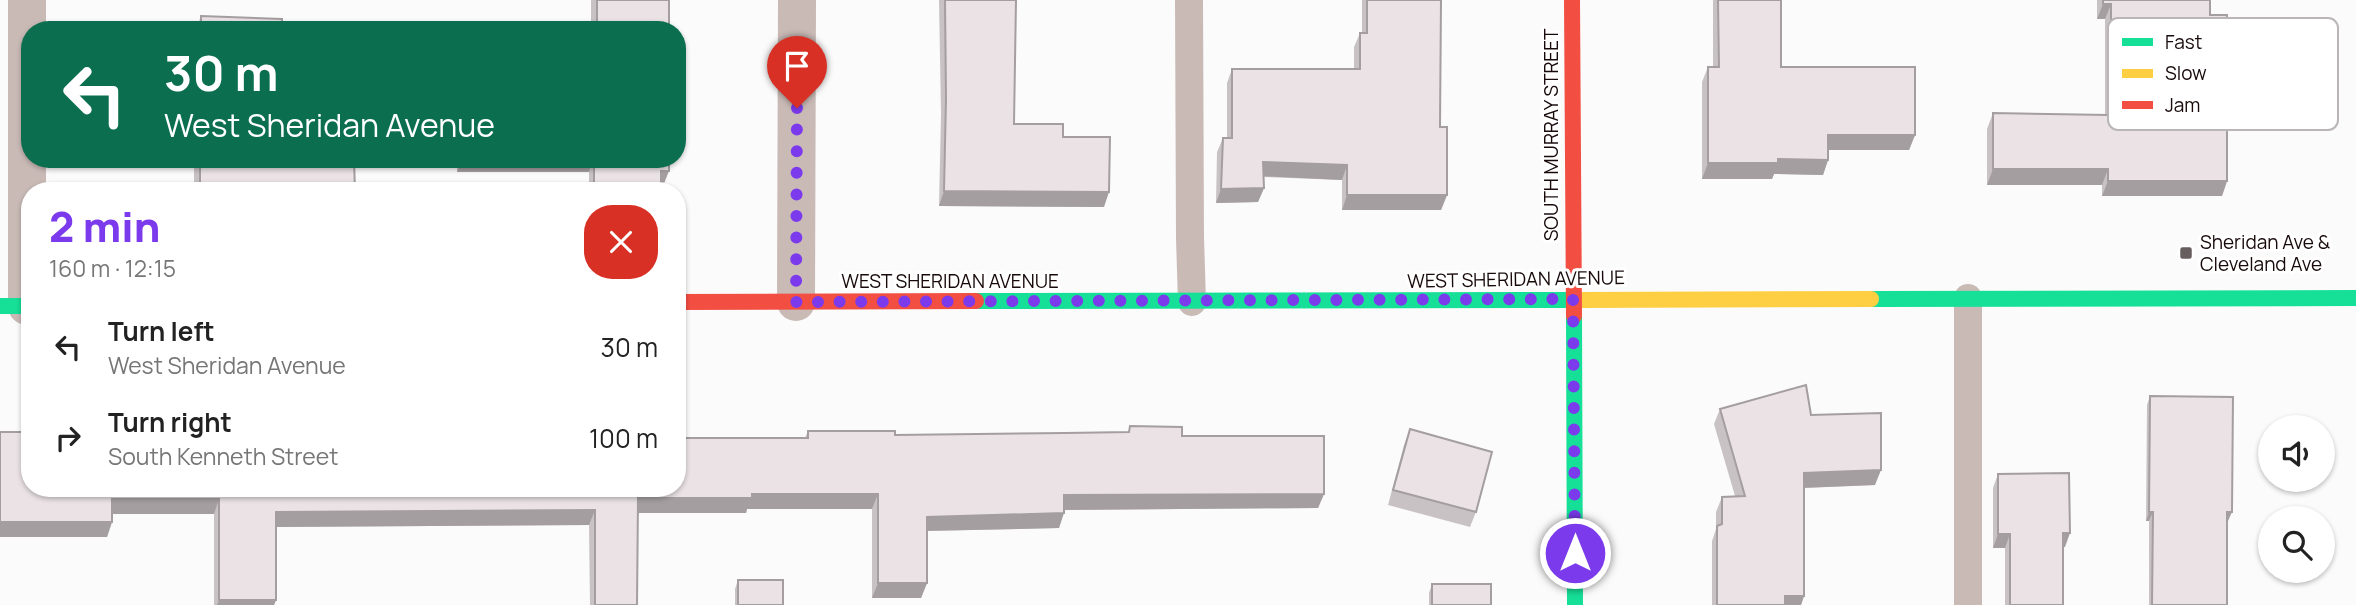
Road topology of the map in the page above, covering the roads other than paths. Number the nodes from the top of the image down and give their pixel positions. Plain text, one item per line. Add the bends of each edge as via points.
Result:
1 (27, 0) edge
2 (797, 0) edge
3 (1189, 0) edge
4 (1572, 0) edge
5 (26, 21) edge
6 (21, 230) edge
7 (1968, 298) junction
8 (2356, 298) edge
9 (1573, 299) junction
10 (686, 302) edge
11 (796, 302) junction
12 (1192, 302) junction
13 (19, 306) edge
14 (1575, 605) edge
15 (1968, 605) edge

1 - 5 street
2 - 11 street
3 - 12 lane
4 - 9 street, SOUTH MURRAY STREET
6 - 13 street
7 - 8 street, WEST SHERIDAN AVENUE
7 - 9 street, WEST SHERIDAN AVENUE
7 - 15 lane
9 - 12 street, WEST SHERIDAN AVENUE
9 - 14 street, SOUTH MURRAY STREET
10 - 11 street, WEST SHERIDAN AVENUE
11 - 12 street, WEST SHERIDAN AVENUE

